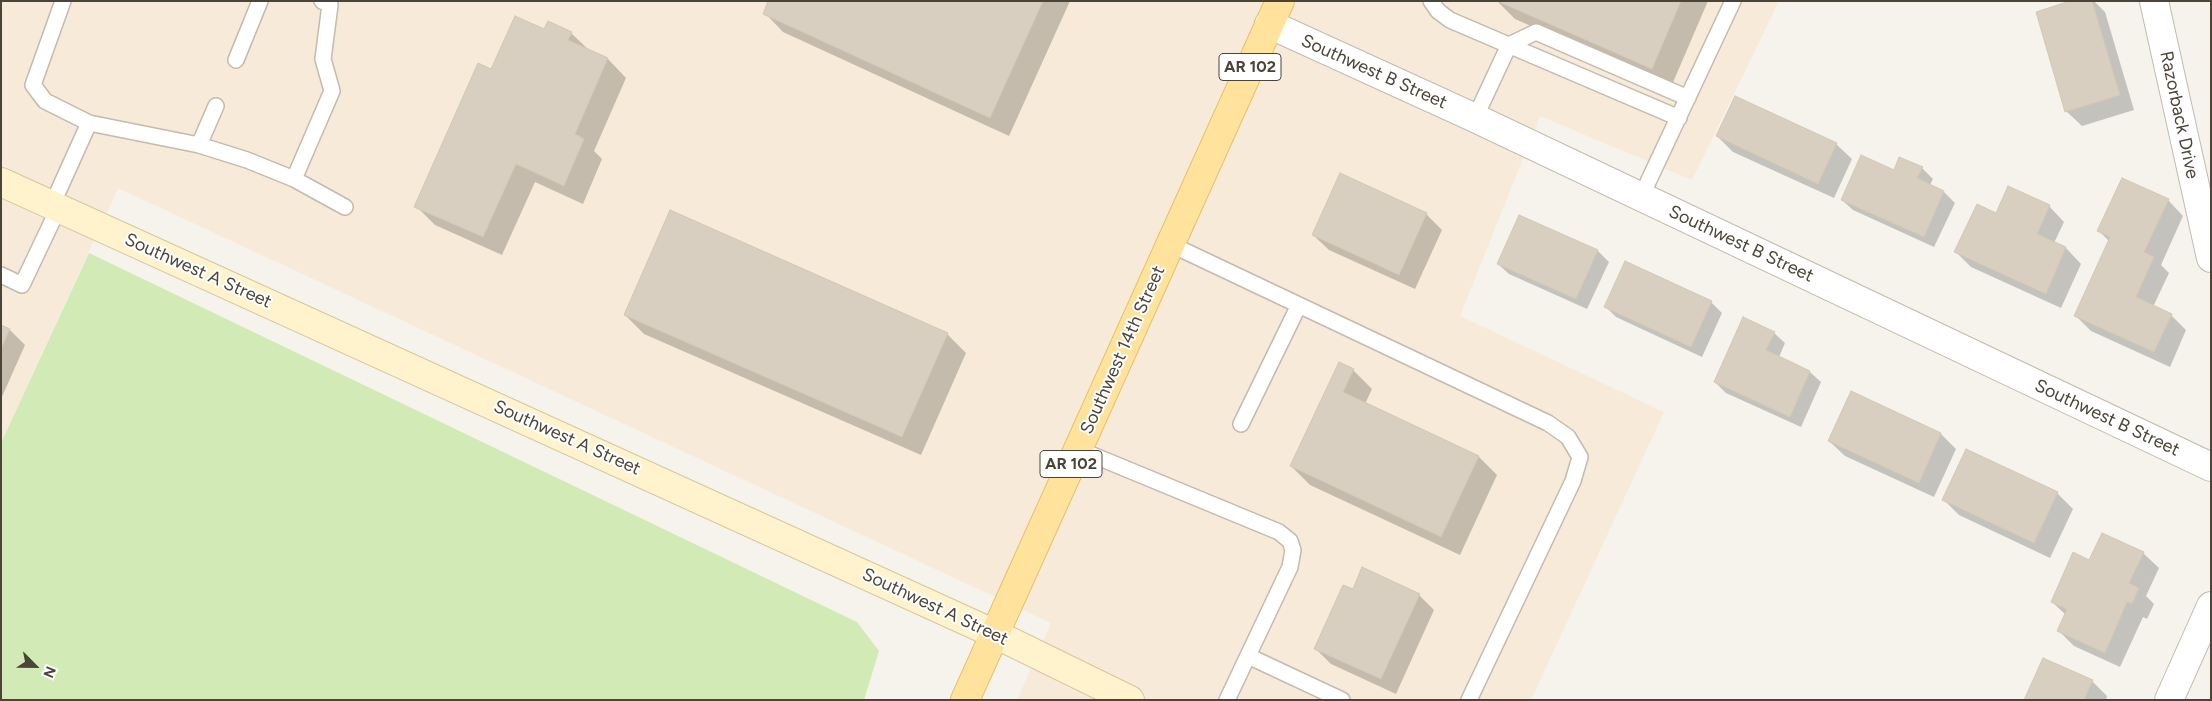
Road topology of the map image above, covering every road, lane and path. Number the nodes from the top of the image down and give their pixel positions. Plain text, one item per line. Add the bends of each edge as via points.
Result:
1 (63, 1) edge
2 (260, 1) edge
3 (322, 1) edge
4 (1432, 1) edge
5 (1733, 1) edge
6 (2154, 1) edge
7 (1274, 13) edge
8 (1509, 45) junction
9 (236, 60) dead end
10 (1688, 98) junction
11 (216, 106) dead end
12 (1475, 118) junction
13 (1679, 118) junction
14 (89, 123) junction
15 (199, 144) junction
16 (294, 178) junction
17 (1, 182) edge
18 (1641, 197) junction
19 (55, 206) junction
20 (345, 207) dead end
21 (1170, 244) junction
22 (2211, 258) edge
23 (1, 275) edge
24 (1299, 305) junction
25 (1241, 424) dead end
26 (1078, 449) junction
27 (2211, 467) edge
28 (2211, 606) edge
29 (995, 634) junction
30 (1248, 656) junction
31 (965, 700) edge
32 (1130, 700) edge
33 (1227, 700) edge
34 (1342, 700) edge
35 (1469, 700) edge
36 (2169, 700) edge

1 - 14 lane via 33,85 45,102
2 - 9 lane
3 - 16 lane via 330,5 323,59 332,91
4 - 8 lane via 1438,11 1450,20
5 - 10 lane
6 - 22 street, Razorback Drive
7 - 12 street, Southwest B Street
7 - 21 main road, Southwest 14th Street / AR 102
8 - 10 lane via 1536,32
8 - 12 lane
8 - 13 lane
10 - 13 lane
11 - 15 lane
12 - 18 street, Southwest B Street
13 - 18 lane
14 - 15 lane
14 - 19 lane
15 - 16 lane
16 - 20 lane
17 - 19 street, Southwest A Street
18 - 27 street, Southwest B Street
19 - 23 lane via 22,285
19 - 29 street, Southwest A Street
21 - 24 lane
21 - 26 main road, Southwest 14th Street / AR 102
24 - 25 lane
24 - 35 lane via 1548,423 1568,437 1580,457 1574,482
26 - 29 main road, Southwest 14th Street / AR 102
26 - 30 lane via 1279,532 1290,540 1293,550 1290,567
28 - 36 street
29 - 31 main road, Southwest 14th Street / AR 102
29 - 32 street, Southwest A Street
30 - 33 lane
30 - 34 lane

